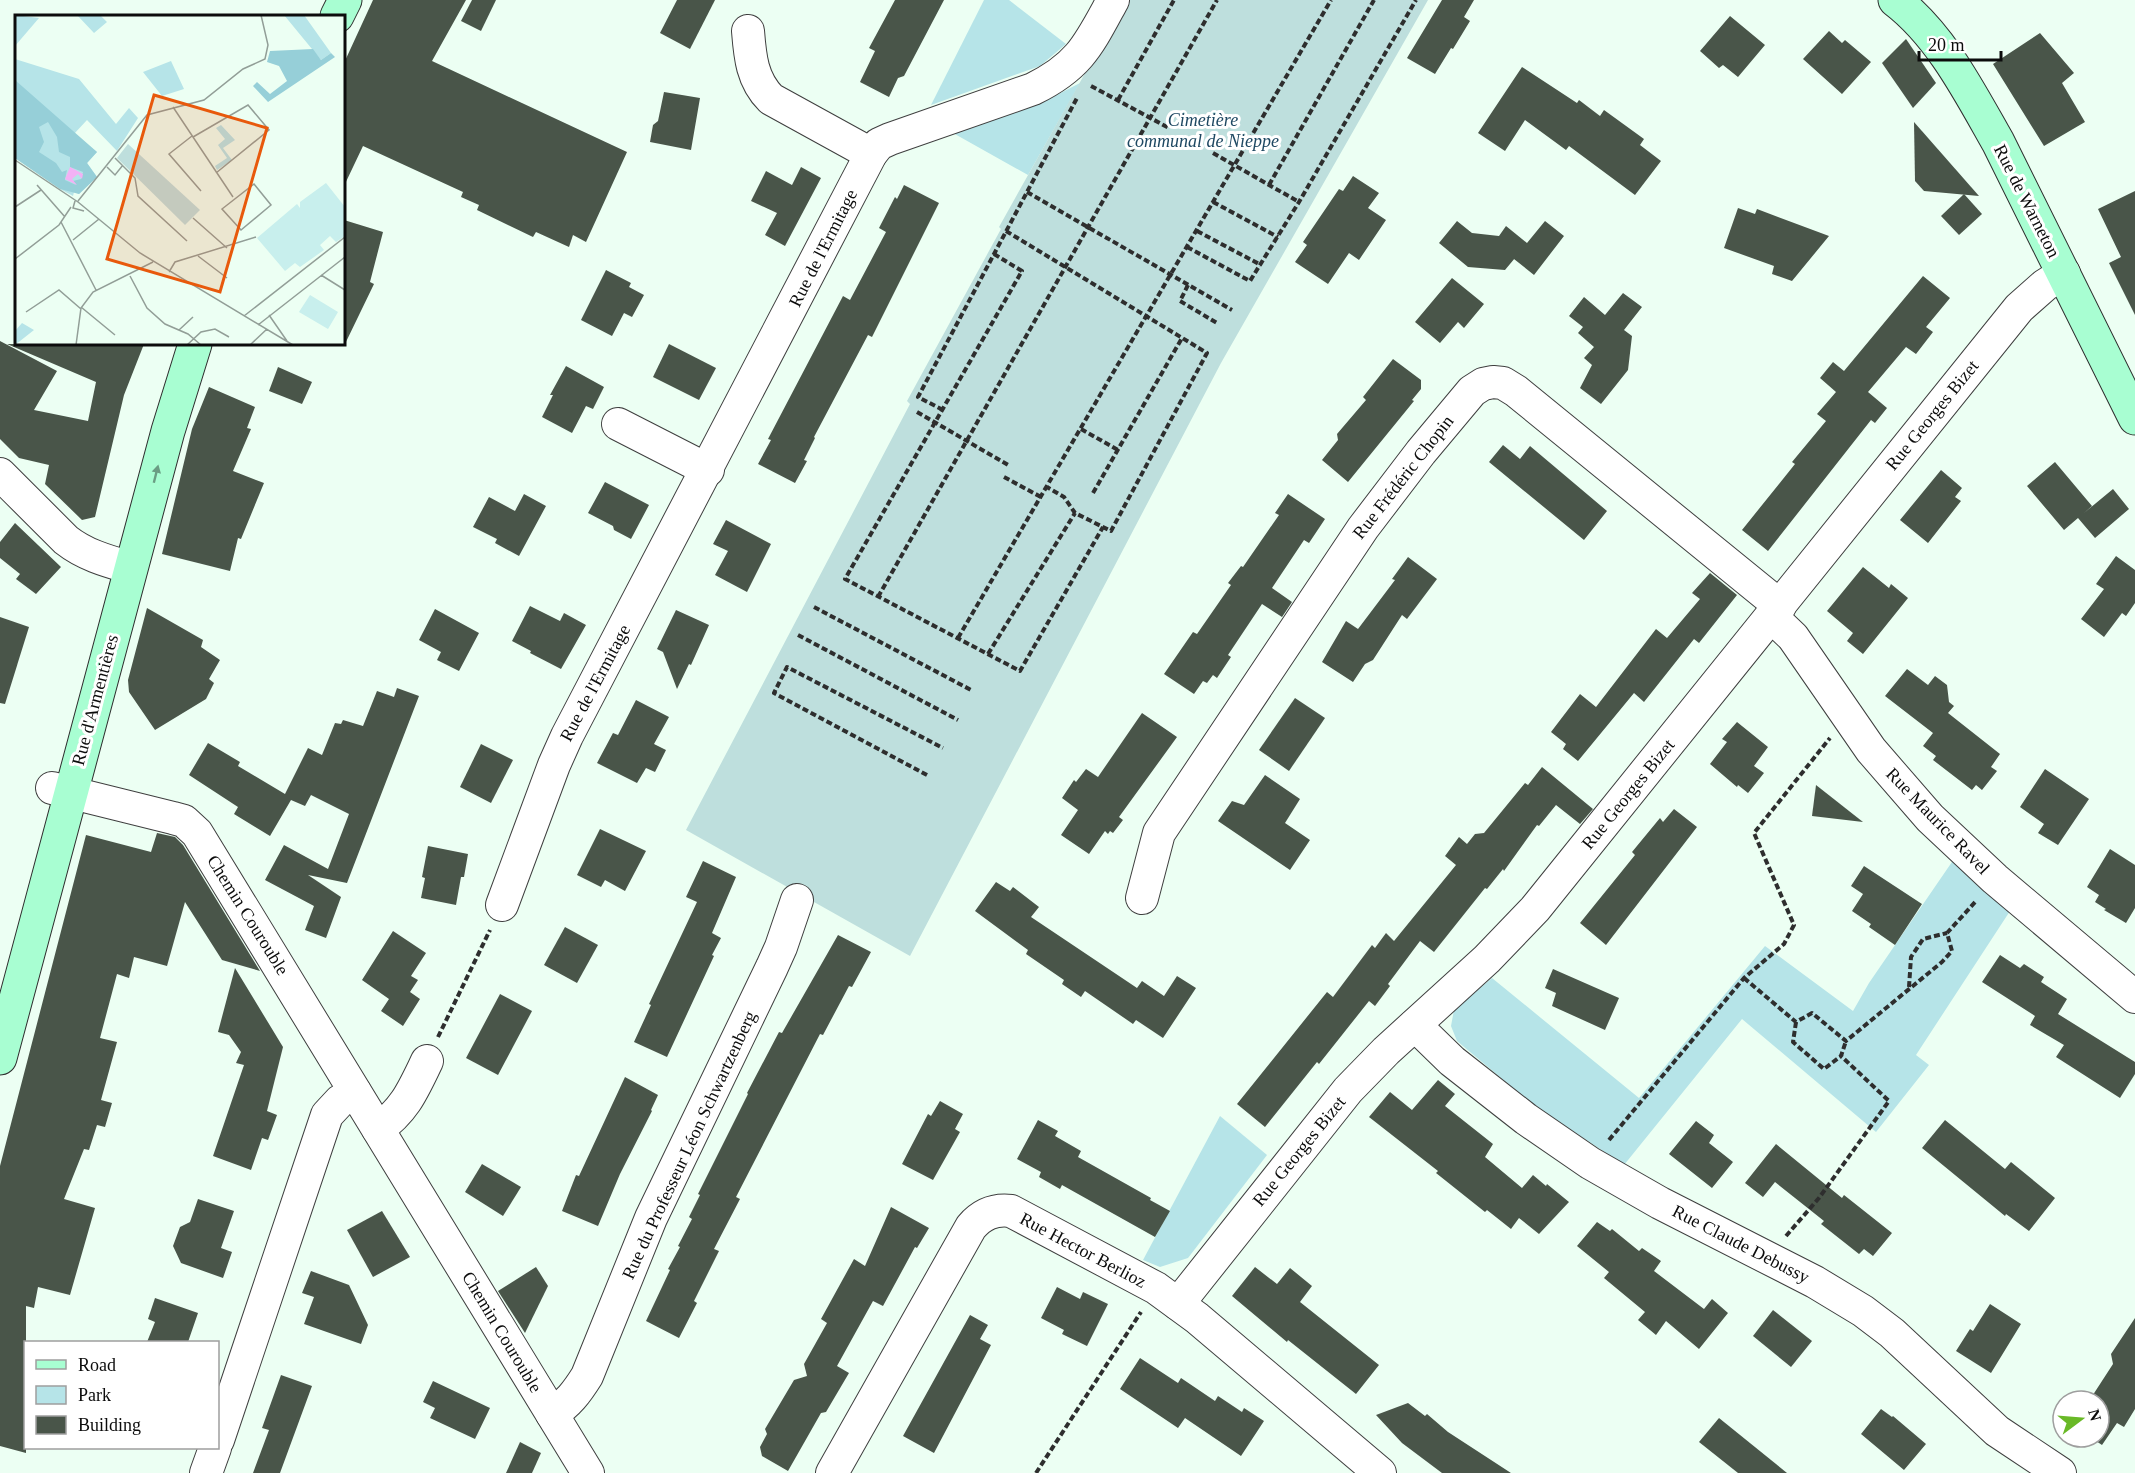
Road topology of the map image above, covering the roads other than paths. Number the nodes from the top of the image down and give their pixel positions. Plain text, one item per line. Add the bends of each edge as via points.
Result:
1 (321, 0) edge
2 (345, 0) edge
3 (1113, 0) edge
4 (1895, 0) edge
5 (314, 15) edge
6 (338, 15) edge
7 (748, 31) dead end
8 (872, 154) junction
9 (2064, 273) junction
10 (173, 345) edge
11 (195, 345) edge
12 (2135, 418) edge
13 (618, 424) dead end
14 (708, 470) junction
15 (0, 474) edge
16 (121, 565) junction
17 (1776, 611) junction
18 (61, 790) junction
19 (1142, 898) dead end
20 (797, 900) dead end
21 (502, 905) road end
22 (0, 984) edge
23 (2135, 997) edge
24 (1415, 1024) junction
25 (0, 1058) edge
26 (427, 1061) road end
27 (354, 1092) junction
28 (378, 1129) junction
29 (1167, 1296) junction
30 (552, 1414) junction
31 (219, 1437) edge
32 (215, 1449) edge
33 (206, 1473) edge
34 (588, 1473) edge
35 (832, 1473) edge
36 (1380, 1473) edge
37 (2060, 1473) edge

1 - 5 main road
2 - 6 main road
3 - 8 street, Rue de l'Ermitage via 1075,62 1047,83 890,139 879,144
4 - 9 main road, Rue de Warneton via 1933,40 1974,100
7 - 8 street via 753,69 771,99
8 - 14 street, Rue de l'Ermitage
9 - 12 main road, Rue de Warneton
9 - 17 street, Rue Georges Bizet via 2019,308
10 - 16 main road, Rue d'Armentières via 148,422
16 -> 11 main road, Rue d'Armentières
13 - 14 street
14 - 21 street, Rue de l'Ermitage via 559,752
15 - 16 street via 66,540 86,553
16 - 18 main road, Rue d'Armentières
17 - 19 street, Rue Frédéric Chopin via 1516,391 1503,383 1483,384 1464,399 1363,528 1159,833
17 - 23 street, Rue Maurice Ravel via 1847,717 1930,818 1995,879
17 - 24 street, Rue Georges Bizet via 1535,909
18 - 22 main road, Rue d'Armentières
18 - 25 main road, Rue d'Armentières
18 - 27 street, Chemin Courouble via 173,818 192,827
20 - 30 street, Rue du Professeur Léon Schwartzenberg via 777,957 651,1218 587,1376 566,1405
24 - 29 street, Rue Georges Bizet via 1337,1103
24 - 37 street, Rue Claude Debussy via 1479,1083 1590,1163 1863,1311 1997,1431
26 - 28 street via 406,1103
27 - 28 street, Chemin Courouble
27 - 31 street via 327,1115
28 - 30 street, Chemin Courouble
29 - 35 street, Rue Hector Berlioz via 1011,1212 996,1211 983,1216 971,1227
29 - 36 street, Rue Hector Berlioz
30 - 34 street, Chemin Courouble
32 - 33 street

